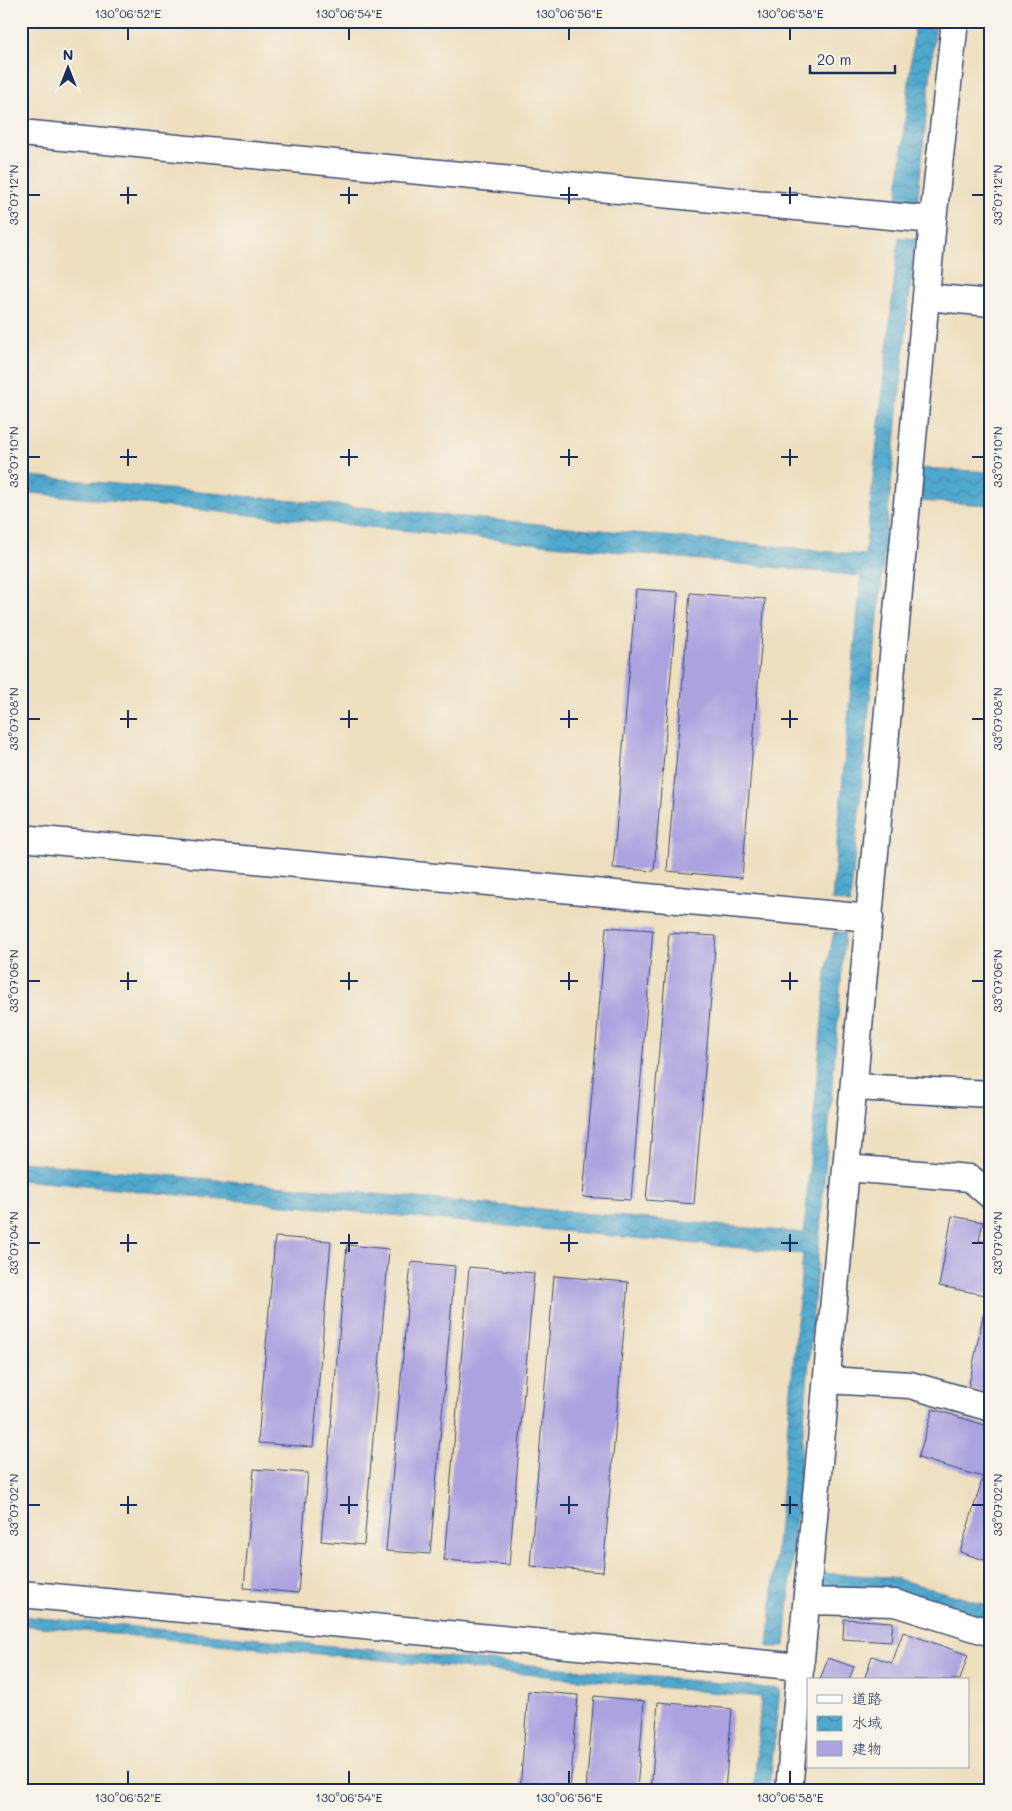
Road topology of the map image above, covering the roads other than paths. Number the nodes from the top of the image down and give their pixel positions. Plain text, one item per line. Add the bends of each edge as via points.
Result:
1 (955, 21) edge
2 (21, 132) edge
3 (933, 220) junction
4 (926, 297) junction
5 (991, 303) edge
6 (21, 838) edge
7 (870, 918) junction
8 (854, 1087) junction
9 (991, 1094) edge
10 (846, 1168) junction
11 (991, 1196) edge
12 (827, 1380) junction
13 (991, 1408) edge
14 (21, 1594) edge
15 (807, 1601) junction
16 (991, 1633) edge
17 (801, 1667) junction
18 (789, 1790) edge

1 - 3 street
2 - 3 street
3 - 4 street
4 - 5 street
4 - 7 street
6 - 7 street
7 - 8 street
8 - 9 street
8 - 10 street
10 - 11 street via 970,1178
10 - 12 street
12 - 13 street via 910,1385
12 - 15 street
14 - 17 street
15 - 16 street via 895,1603
15 - 17 street
17 - 18 street

